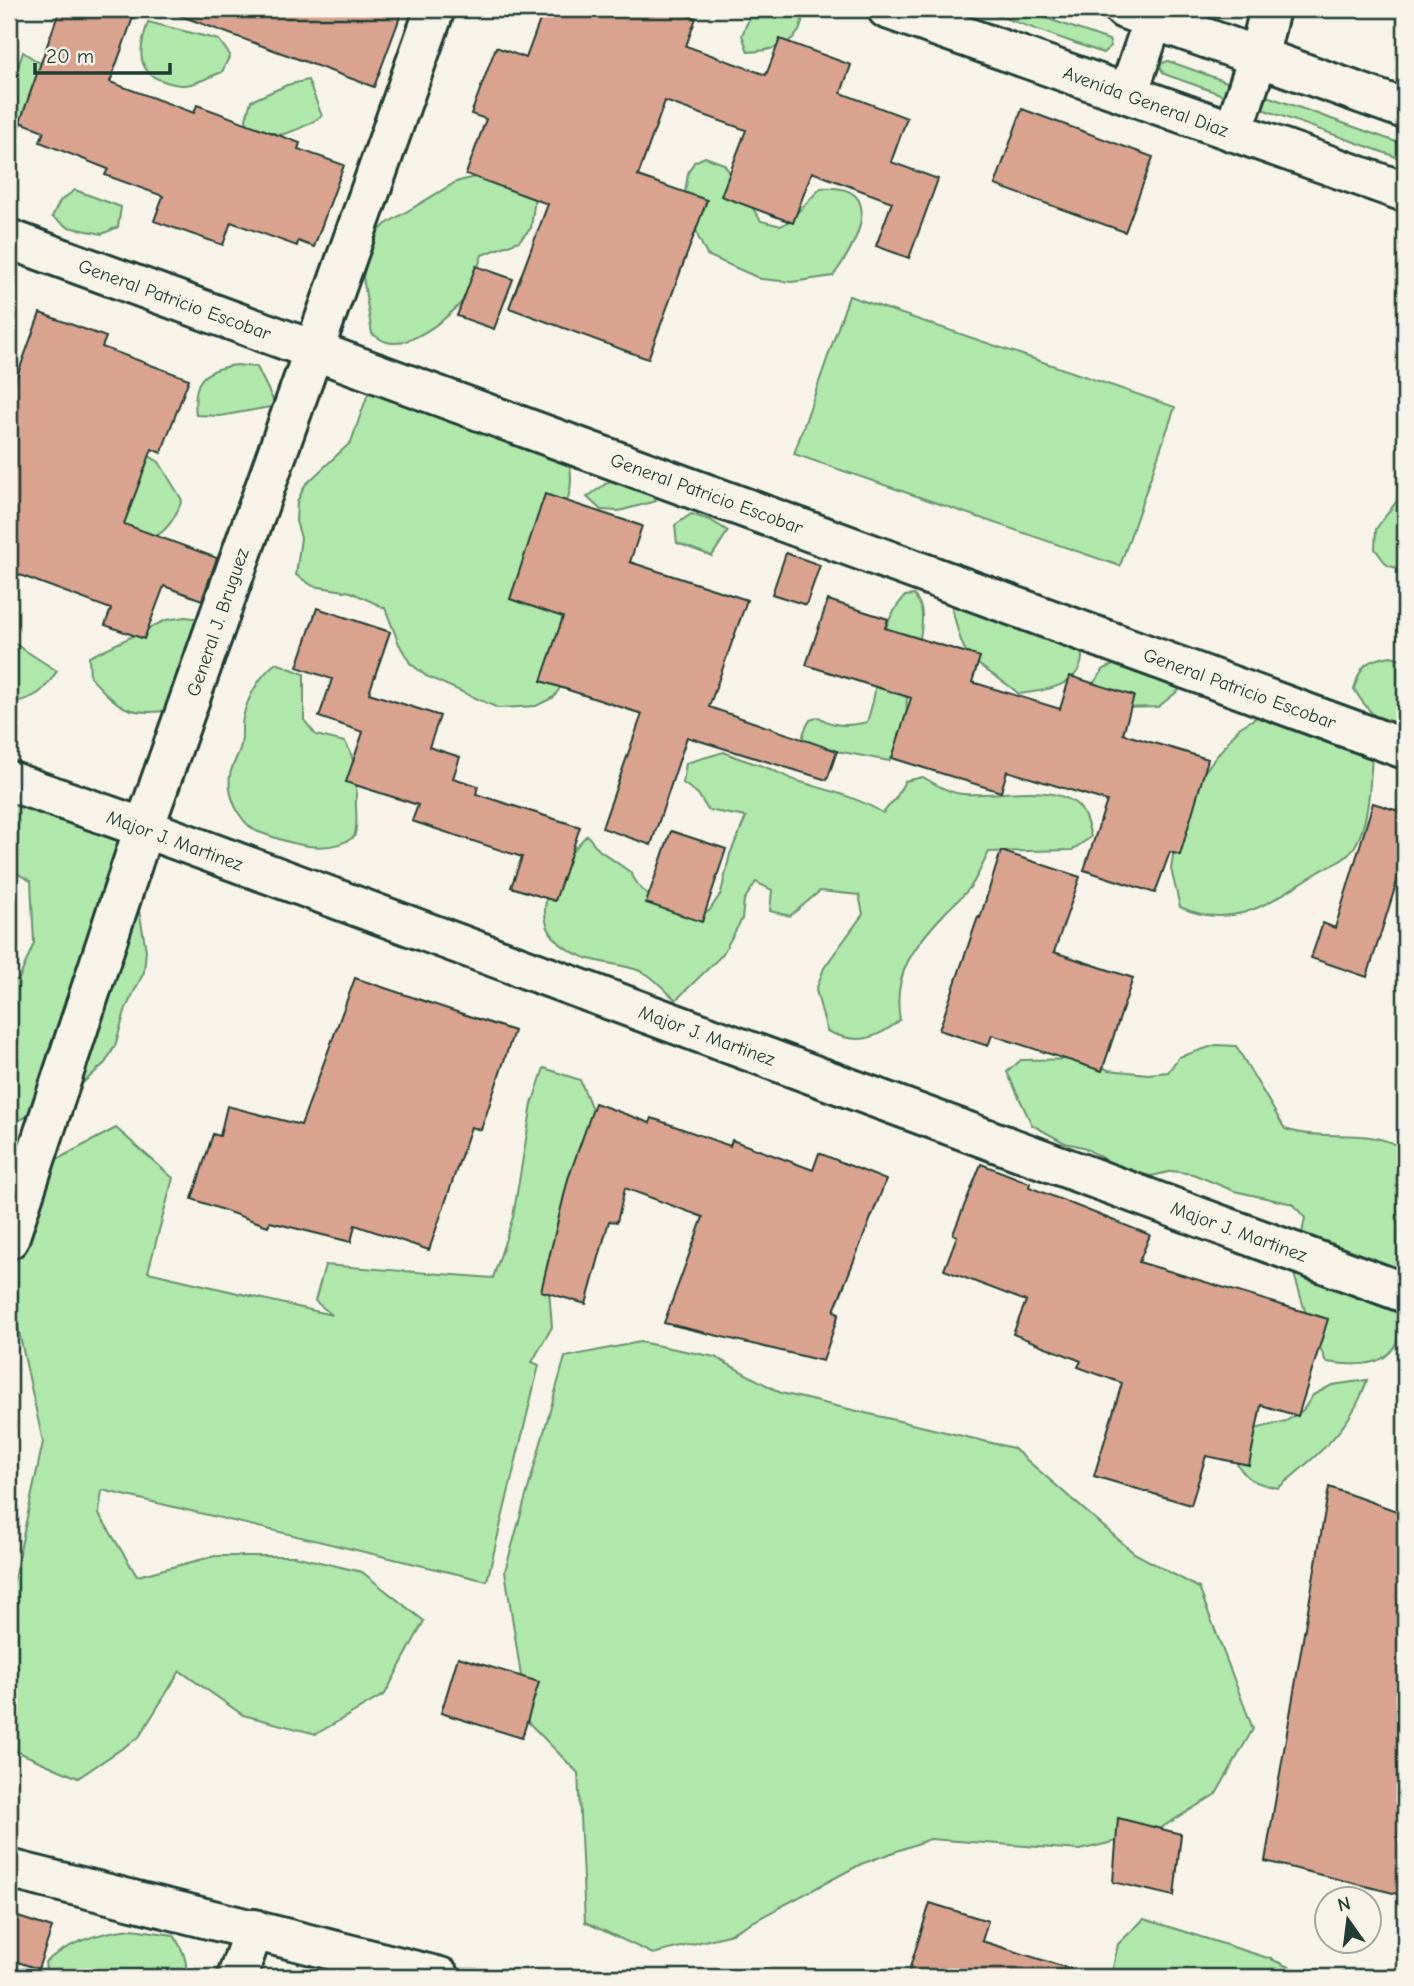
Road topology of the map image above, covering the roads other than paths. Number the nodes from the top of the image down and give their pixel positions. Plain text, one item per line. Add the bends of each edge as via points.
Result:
1 (435, 9) edge
2 (887, 9) edge
3 (1270, 9) edge
4 (1145, 12) edge
5 (1258, 58) junction
6 (1128, 94) junction
7 (1405, 109) edge
8 (1233, 132) junction
9 (1405, 192) edge
10 (9, 239) edge
11 (313, 349) junction
12 (1405, 749) edge
13 (9, 781) edge
14 (144, 828) junction
15 (9, 1239) edge
16 (1405, 1293) edge
17 (9, 1868) edge
18 (254, 1929) junction
19 (237, 1977) edge
20 (440, 1977) edge

1 - 11 street, General J. Bruguez
2 - 6 street, Avenida General Diaz
3 - 5 street
4 - 5 street
4 - 6 street
5 - 7 street
5 - 8 street
6 - 8 street, Avenida General Diaz
8 - 9 street, Avenida General Diaz
10 - 11 street, General Patricio Escobar
11 - 12 street, General Patricio Escobar
11 - 14 street, General J. Bruguez
13 - 14 street, Major J. Martinez
14 - 15 street, General J. Bruguez
14 - 16 street, Major J. Martinez
17 - 18 street
18 - 19 street
18 - 20 street

